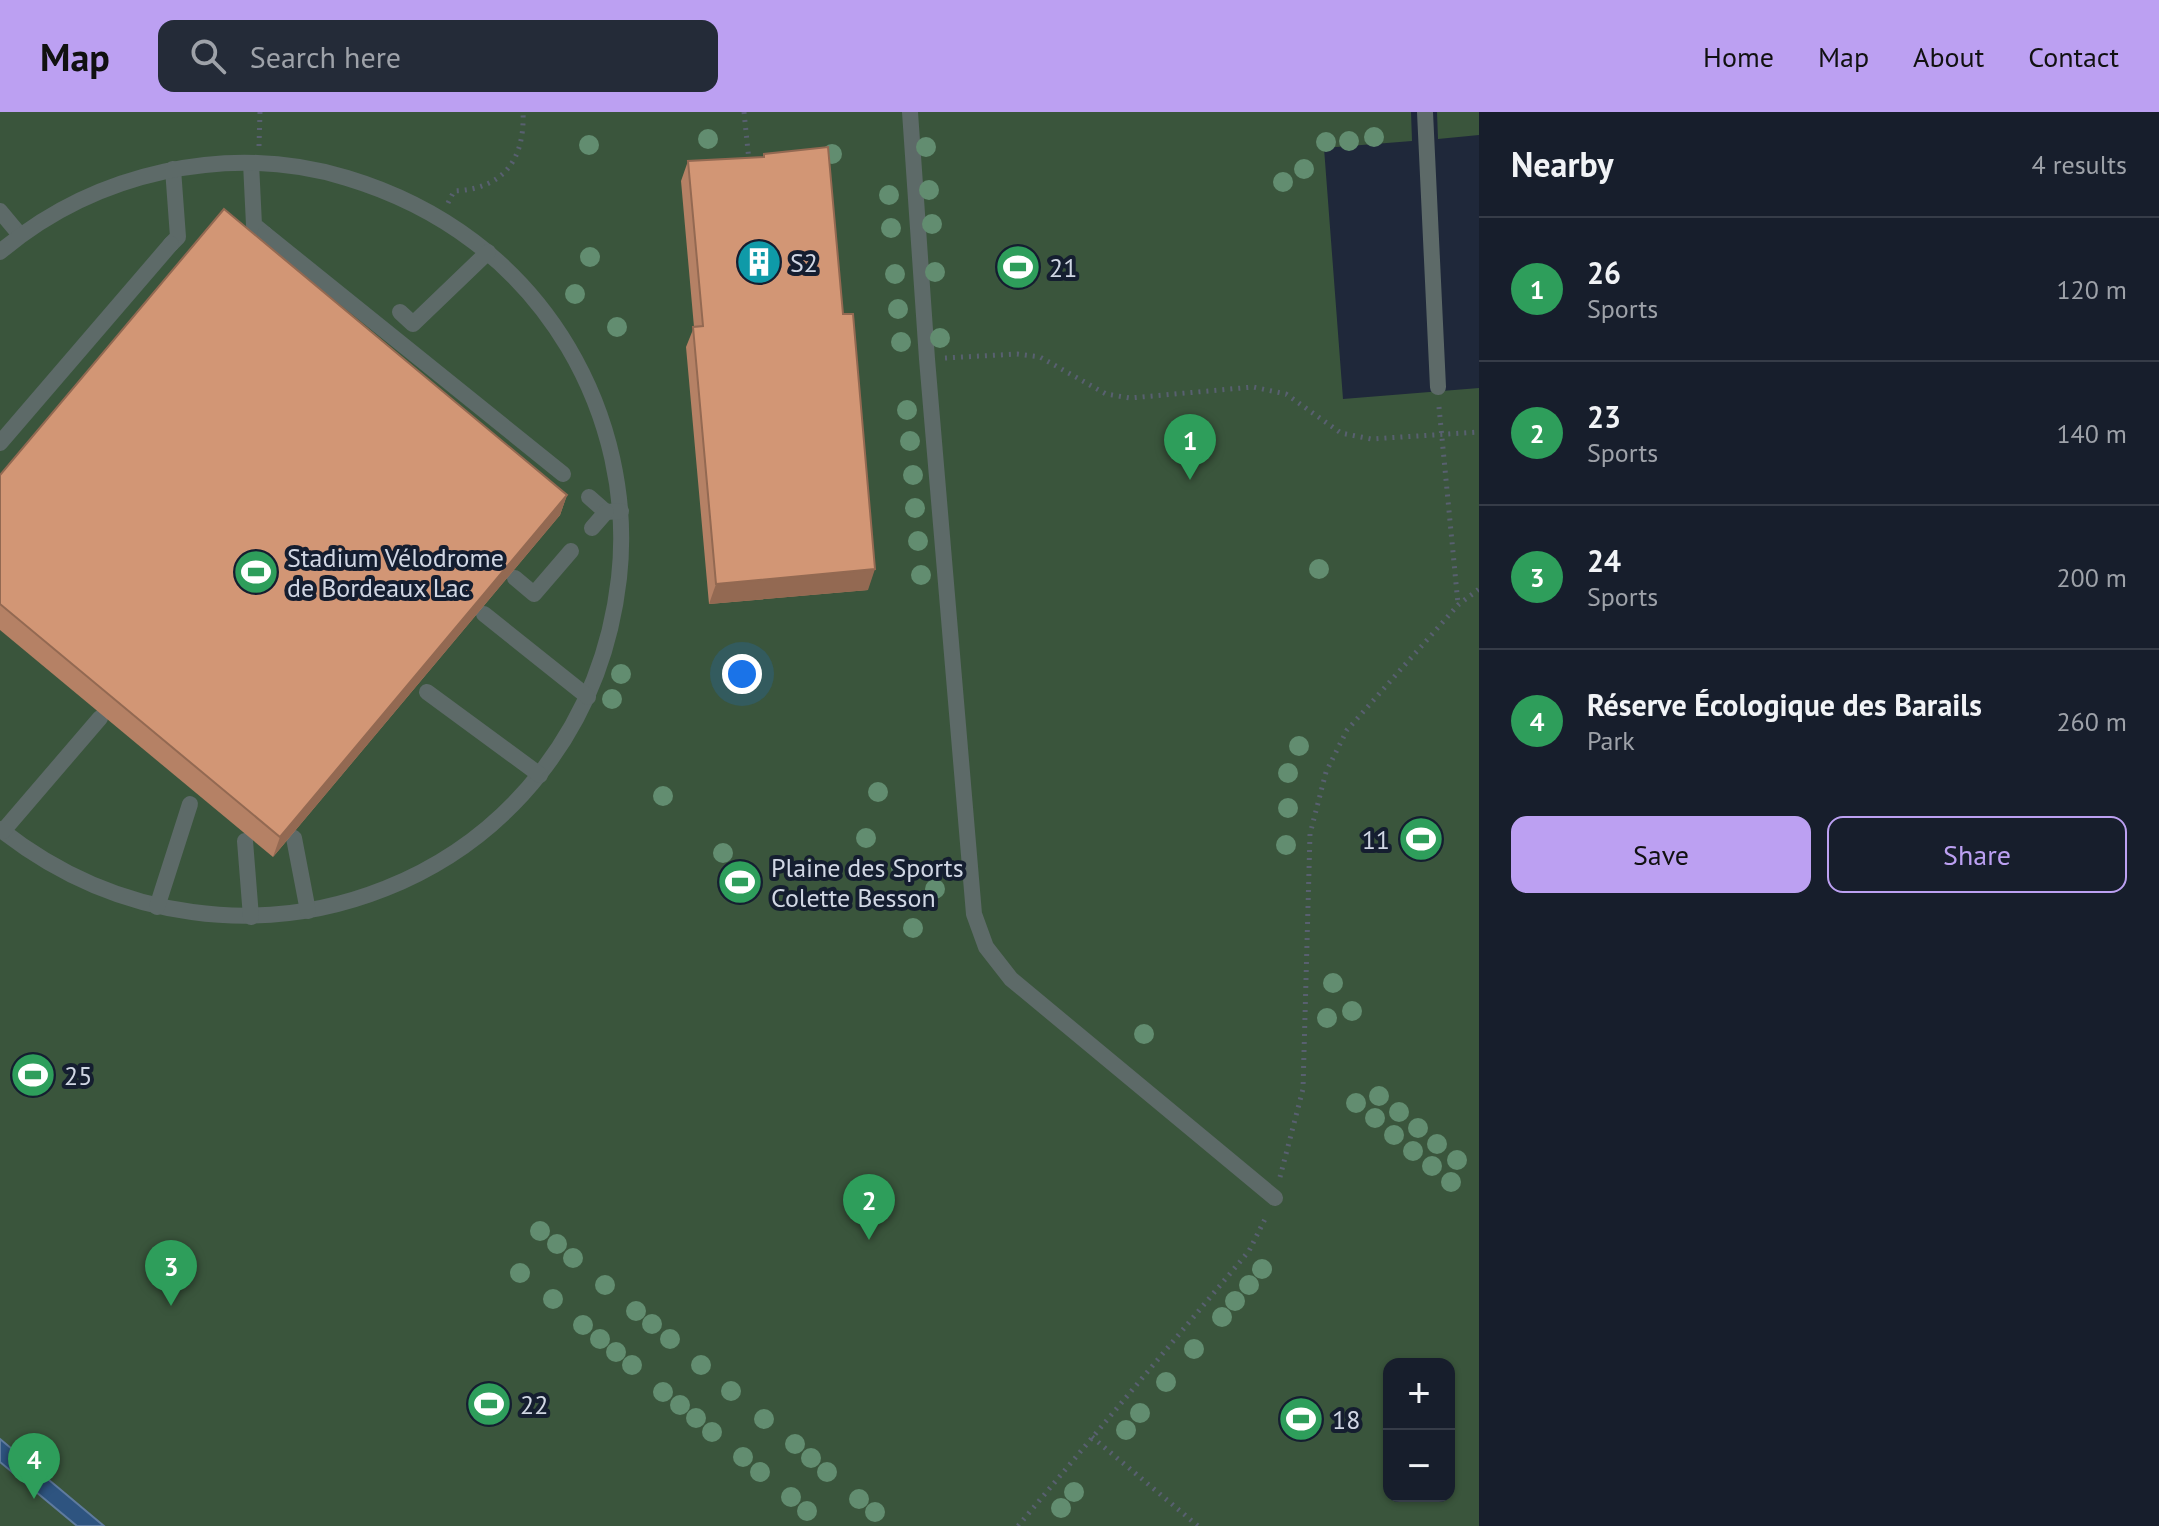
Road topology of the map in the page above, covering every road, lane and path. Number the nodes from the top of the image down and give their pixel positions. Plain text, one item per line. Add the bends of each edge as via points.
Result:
1 (260, 112) edge
2 (523, 112) edge
3 (744, 112) edge
4 (910, 112) edge
5 (1425, 112) edge
6 (255, 163) junction
7 (749, 165) edge
8 (173, 169) junction
9 (0, 211) edge
10 (440, 217) junction
11 (20, 235) junction
12 (0, 252) edge
13 (488, 252) junction
14 (400, 312) dead end
15 (927, 359) junction
16 (1438, 387) joint
17 (1479, 432) edge
18 (1441, 436) junction
19 (0, 443) edge
20 (563, 474) dead end
21 (589, 497) dead end
22 (613, 512) junction
23 (592, 528) dead end
24 (571, 551) dead end
25 (515, 578) edge
26 (1479, 589) edge
27 (1458, 605) junction
28 (484, 614) edge
29 (427, 692) edge
30 (588, 697) junction
31 (100, 718) dead end
32 (540, 775) junction
33 (190, 804) dead end
34 (2, 830) edge
35 (294, 838) edge
36 (245, 841) dead end
37 (157, 907) junction
38 (308, 911) junction
39 (251, 917) junction
40 (1275, 1198) junction
41 (1092, 1437) junction
42 (1018, 1526) edge
43 (1198, 1526) edge

1 - 6 path
2 - 10 path via 518,153 508,170 482,188 454,191
3 - 7 path
4 - 15 street
5 - 16 street
6 - 8 street
6 - 10 street via 322,171 383,189
6 - 20 street via 254,225
8 - 11 street via 67,206
8 - 19 street via 178,237
9 - 11 street
10 - 13 street
11 - 12 street
13 - 14 street via 413,324
13 - 22 street via 524,287 581,369 614,462
15 - 18 path via 1040,357 1106,394 1130,398 1253,387 1286,394 1341,433 1371,439
15 - 40 street via 974,914 986,947 1011,979
16 - 18 path
17 - 18 path
18 - 27 path
21 - 22 street
22 - 23 street
22 - 30 street via 621,559 616,606
24 - 25 street via 534,594
26 - 27 path
27 - 40 path via 1347,730 1326,772 1310,834 1303,1089
28 - 30 street
29 - 32 street
30 - 32 street
31 - 34 street
32 - 38 street via 475,838 436,864 353,901
33 - 37 street
34 - 37 street via 76,878
35 - 38 street
36 - 39 street
37 - 39 street
38 - 39 street
40 - 41 path via 1249,1251
41 - 42 path
41 - 43 path

